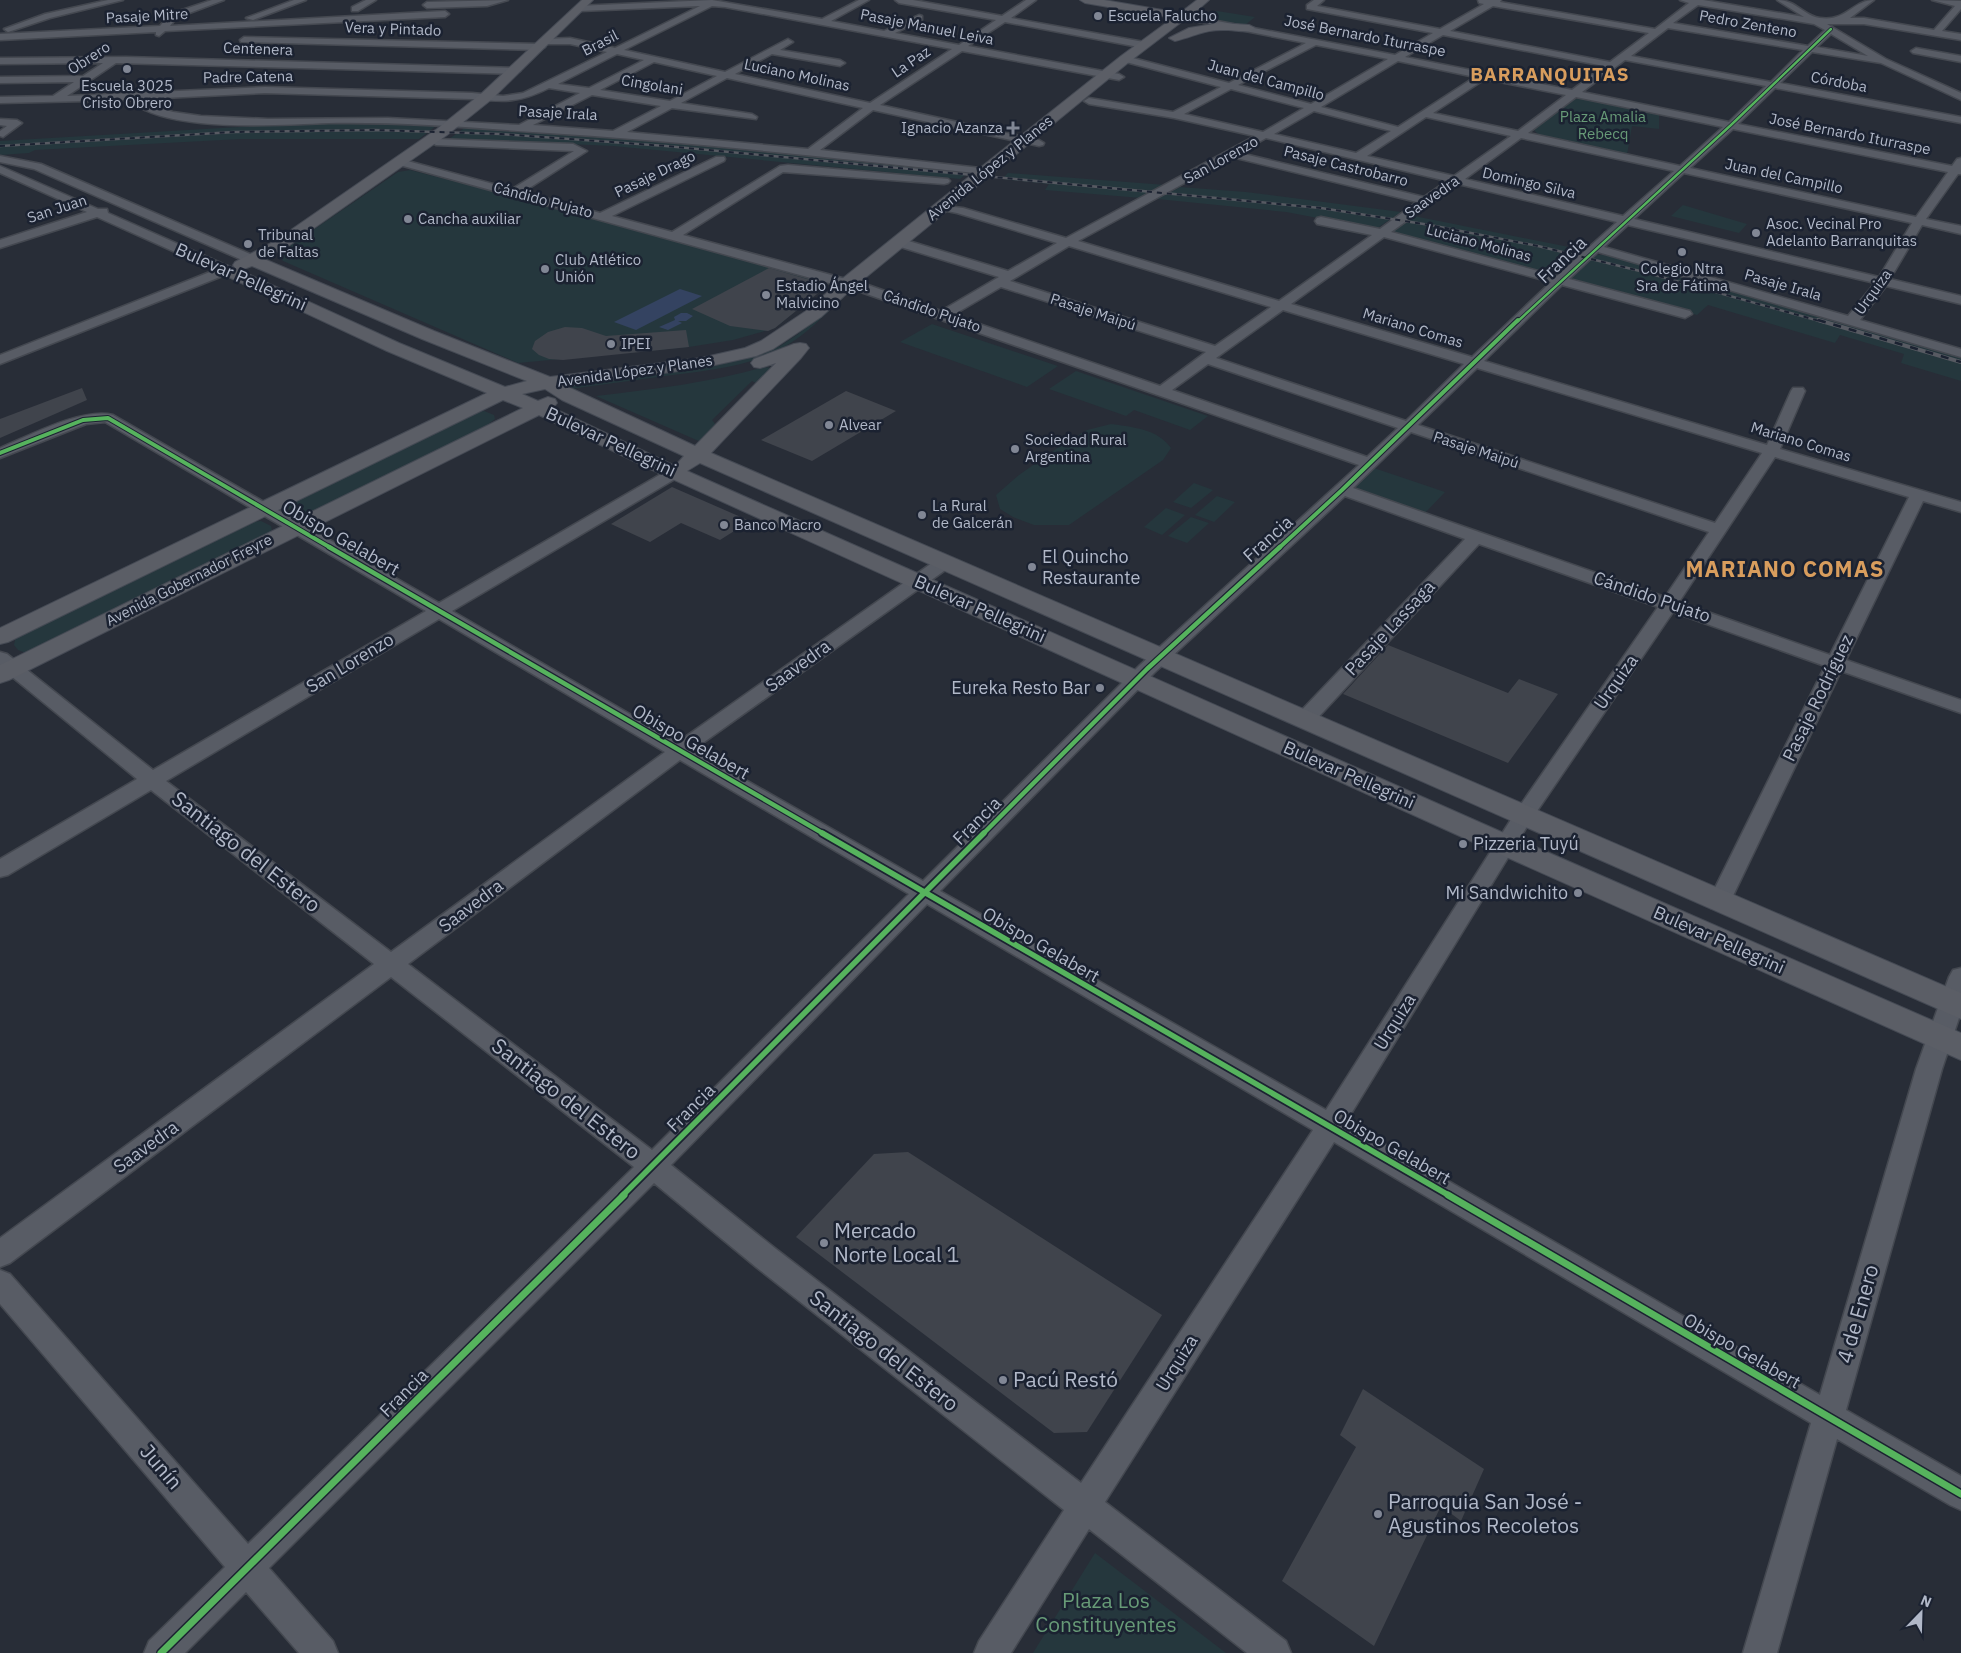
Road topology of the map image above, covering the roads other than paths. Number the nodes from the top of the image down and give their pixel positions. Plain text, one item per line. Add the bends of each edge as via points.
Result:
1 (119, 0) edge
2 (220, 0) edge
3 (302, 0) edge
4 (372, 0) edge
5 (504, 0) edge
6 (865, 0) edge
7 (899, 0) edge
8 (1032, 0) edge
9 (1085, 0) edge
10 (1320, 0) edge
11 (1476, 0) edge
12 (1682, 0) edge
13 (1781, 0) edge
14 (1870, 0) edge
15 (1936, 0) edge
16 (1106, 1) edge
17 (1494, 1) edge
18 (1698, 1) edge
19 (1209, 2) edge
20 (712, 3) junction
21 (418, 4) edge
22 (589, 4) edge
23 (1961, 4) edge
24 (1187, 10) edge
25 (385, 11) junction
26 (445, 14) dead end
27 (1852, 14) junction
28 (420, 16) junction
29 (365, 18) junction
30 (376, 18) junction
31 (919, 18) dead end
32 (1003, 19) junction
33 (1817, 21) junction
34 (1864, 21) junction
35 (249, 22) junction
36 (824, 22) junction
37 (164, 25) junction
38 (1666, 25) junction
39 (1835, 25) junction
40 (1249, 28) junction
41 (4, 29) edge
42 (28, 32) junction
43 (102, 32) junction
44 (1161, 32) junction
45 (1657, 32) junction
46 (887, 33) junction
47 (1440, 33) junction
48 (1936, 33) junction
49 (1961, 37) edge
50 (0, 38) edge
51 (244, 40) dead end
52 (334, 41) junction
53 (86, 42) dead end
54 (144, 42) dead end
55 (788, 42) dead end
56 (1315, 42) junction
57 (384, 43) junction
58 (548, 43) junction
59 (960, 48) junction
60 (1146, 49) junction
61 (1810, 50) junction
62 (7, 51) edge
63 (69, 51) dead end
64 (129, 51) dead end
65 (615, 51) junction
66 (770, 51) junction
67 (1916, 51) dead end
68 (1623, 57) junction
69 (1398, 58) junction
70 (653, 59) junction
71 (1961, 59) edge
72 (114, 60) junction
73 (1131, 60) junction
74 (1883, 60) junction
75 (0, 61) edge
76 (53, 61) junction
77 (840, 63) dead end
78 (300, 65) junction
79 (1611, 65) junction
80 (515, 71) junction
81 (726, 76) junction
82 (1113, 76) junction
83 (1483, 76) junction
84 (84, 79) junction
85 (0, 80) edge
86 (548, 85) junction
87 (1773, 85) junction
88 (1232, 86) junction
89 (265, 90) junction
90 (590, 91) junction
91 (1572, 94) junction
92 (133, 97) junction
93 (1961, 97) edge
94 (492, 98) junction
95 (55, 99) junction
96 (0, 100) edge
97 (251, 100) dead end
98 (1089, 101) junction
99 (672, 103) junction
100 (871, 107) junction
101 (1312, 107) junction
102 (236, 110) dead end
103 (1425, 114) junction
104 (1174, 115) junction
105 (752, 117) dead end
106 (222, 120) junction
107 (1961, 120) edge
108 (0, 122) edge
109 (458, 124) junction
110 (1731, 125) junction
111 (521, 128) junction
112 (1399, 130) junction
113 (617, 133) junction
114 (3, 134) dead end
115 (1520, 134) junction
116 (1265, 135) junction
117 (1024, 140) junction
118 (436, 142) junction
119 (1039, 143) junction
120 (810, 153) junction
121 (1231, 154) junction
122 (1358, 157) junction
123 (0, 159) edge
124 (720, 159) dead end
125 (403, 160) junction
126 (1012, 166) dead end
127 (1959, 168) edge
128 (0, 169) edge
129 (1682, 169) junction
130 (53, 172) junction
131 (992, 174) junction
132 (26, 180) junction
133 (1455, 180) junction
134 (970, 183) junction
135 (514, 193) junction
136 (1426, 201) junction
137 (124, 204) junction
138 (942, 207) junction
139 (959, 210) junction
140 (96, 213) junction
141 (603, 216) junction
142 (1321, 221) dead end
143 (1626, 221) junction
144 (1920, 221) junction
145 (1961, 230) edge
146 (1382, 233) junction
147 (674, 236) junction
148 (898, 242) junction
149 (1068, 242) junction
150 (0, 244) edge
151 (915, 246) junction
152 (1596, 248) junction
153 (253, 260) junction
154 (226, 270) junction
155 (1004, 279) junction
156 (1559, 281) junction
157 (1883, 281) junction
158 (856, 285) junction
159 (1961, 300) edge
160 (1279, 305) junction
161 (1685, 314) dead end
162 (943, 315) junction
163 (1851, 322) junction
164 (410, 327) junction
165 (428, 335) junction
166 (778, 338) junction
167 (375, 339) junction
168 (393, 347) junction
169 (800, 348) junction
170 (1961, 354) edge
171 (1211, 355) junction
172 (1, 359) edge
173 (1475, 363) junction
174 (531, 376) junction
175 (548, 383) junction
176 (1162, 390) junction
177 (1798, 391) dead end
178 (502, 393) junction
179 (569, 396) junction
180 (537, 408) junction
181 (1407, 428) junction
182 (1772, 450) junction
183 (0, 453) edge
184 (698, 455) junction
185 (1369, 463) junction
186 (674, 473) junction
187 (1342, 490) junction
188 (1918, 494) junction
189 (1961, 507) edge
190 (263, 509) junction
191 (296, 527) junction
192 (1718, 529) junction
193 (1476, 537) junction
194 (945, 562) junction
195 (917, 581) junction
196 (1670, 603) junction
197 (439, 611) junction
198 (0, 637) edge
199 (1160, 657) junction
200 (1835, 662) junction
201 (5, 667) edge
202 (1137, 679) junction
203 (1961, 707) edge
204 (1305, 719) junction
205 (679, 752) junction
206 (153, 781) junction
207 (1524, 815) junction
208 (1505, 845) junction
209 (0, 869) edge
210 (924, 894) junction
211 (1719, 902) junction
212 (392, 965) junction
213 (1961, 977) edge
214 (1957, 1006) edge
215 (1950, 1042) edge
216 (1330, 1126) junction
217 (653, 1166) junction
218 (0, 1254) edge
219 (0, 1283) edge
220 (1828, 1417) junction
221 (1961, 1494) edge
222 (1085, 1507) junction
223 (248, 1567) junction
224 (161, 1653) edge
225 (321, 1653) edge
226 (992, 1653) edge
227 (1274, 1653) edge
228 (1760, 1653) edge

1 - 41 street
2 - 37 street via 175,14
3 - 35 street via 258,14
4 - 25 street via 355,9
5 - 21 street
6 - 36 street
7 - 32 street
8 - 32 street, La Paz
9 - 16 main road, José Bernardo Iturraspe
10 - 47 street via 1310,7
11 - 17 street
12 - 18 street
13 - 33 street
14 - 27 street, Francia
15 - 23 street
16 - 24 main road, José Bernardo Iturraspe
16 - 44 main road via 1151,16 1161,24
17 - 45 street
17 - 47 street, San Lorenzo
18 - 33 street
18 - 38 street, Saavedra
19 - 24 main road, Avenida López y Planes
20 - 22 street, Pasaje Manuel Leiva
20 - 36 street, Pasaje Manuel Leiva
20 - 65 street, Brasil
21 - 25 street
22 - 58 main road
23 - 48 street
24 - 40 street, José Bernardo Iturraspe
24 - 44 main road, Avenida López y Planes
24 - 60 main road, Avenida López y Planes
25 - 30 street
26 - 28 street, Pasaje Mitre
27 - 34 street
27 - 39 street, Francia
28 - 30 street, Pasaje Mitre
28 - 57 street
29 - 30 street, Pasaje Mitre
29 - 35 street, Pasaje Mitre
29 - 52 street
31 - 46 street
32 - 59 street, La Paz
32 - 60 street
33 - 39 street
34 - 39 street
34 - 48 street
35 - 37 street, Pasaje Mitre
36 - 46 street, Pasaje Manuel Leiva
37 - 42 street
37 - 43 street, Pasaje Mitre
37 - 54 street
38 - 45 street, Saavedra
38 - 61 street, Pedro Zenteno
39 - 61 street, Francia
39 - 74 street
40 - 56 street, José Bernardo Iturraspe
40 - 60 main road via 1198,28
41 - 42 street
42 - 43 street, Pasaje Mitre
42 - 50 street, Pasaje Mitre
42 - 62 street
43 - 53 street
44 - 60 main road, Avenida López y Planes
45 - 68 street, Saavedra
46 - 59 street, Pasaje Manuel Leiva
47 - 69 street, San Lorenzo
47 - 79 street
48 - 49 street
51 - 52 street, Vera y Pintado
52 - 57 street, Vera y Pintado
52 - 78 street
55 - 66 street
56 - 69 street, José Bernardo Iturraspe
56 - 88 street
57 - 58 street, Vera y Pintado
58 - 65 street, Luciano Molinas
58 - 80 main road
58 - 94 main road
59 - 82 street, Pasaje Manuel Leiva
59 - 100 street, La Paz
60 - 73 main road, Avenida López y Planes
61 - 74 street, Pedro Zenteno
61 - 87 street, Francia
63 - 76 street
64 - 72 street, Obrero
65 - 70 street, Luciano Molinas
65 - 86 street, Brasil
66 - 77 street
66 - 81 street
67 - 71 street
68 - 79 street, Saavedra
68 - 87 street, Córdoba
69 - 83 street, José Bernardo Iturraspe
69 - 101 street, San Lorenzo
70 - 81 street, Luciano Molinas
70 - 90 street
72 - 76 street, Centenera
72 - 78 street, Centenera
72 - 84 street, Obrero
73 - 82 main road, Avenida López y Planes
73 - 88 street, Juan del Campillo
74 - 93 street
75 - 76 street, Centenera
78 - 80 street, Centenera
78 - 89 street
79 - 91 street, Saavedra
80 - 94 main road
81 - 99 street
81 - 100 street, Luciano Molinas
82 - 98 main road, Avenida López y Planes
82 - 117 main road, Avenida López y Planes
83 - 91 street, José Bernardo Iturraspe
83 - 103 street
84 - 85 street
84 - 95 street, Obrero
86 - 90 street, Cingolani
86 - 94 street, Brasil via 525,96
87 - 107 street, Córdoba
87 - 110 street, Francia
88 - 101 street, Juan del Campillo
88 - 104 street
89 - 92 street, Padre Catena
89 - 94 street, Padre Catena
89 - 97 street
90 - 99 street, Cingolani
90 - 111 street
91 - 110 street, José Bernardo Iturraspe
91 - 115 street, Saavedra
92 - 95 street, Padre Catena
92 - 106 street, Pasaje Irala via 141,104 160,111
94 - 109 main road
95 - 96 street, Padre Catena
98 - 104 street, Domingo Silva
98 - 119 main road, Avenida López y Planes
99 - 105 street, Cingolani
99 - 113 street
100 - 117 street, Luciano Molinas
100 - 120 street, La Paz
101 - 112 street, Juan del Campillo
101 - 116 street, San Lorenzo
102 - 106 street
103 - 112 street
103 - 115 street, Juan del Campillo
104 - 116 street, Domingo Silva
106 - 109 street, Pasaje Irala
108 - 114 street via 17,123
109 - 111 street, Pasaje Irala
109 - 118 main road
109 - 125 main road
110 - 127 street, José Bernardo Iturraspe
110 - 129 street, Francia
111 - 113 street, Pasaje Irala
112 - 122 street
113 - 120 street, Pasaje Irala
115 - 129 street, Juan del Campillo
115 - 133 street, Saavedra
116 - 121 street, San Lorenzo
116 - 122 street, Domingo Silva
117 - 119 street, Luciano Molinas
117 - 131 main road, Avenida López y Planes
118 - 125 main road
118 - 135 street, Pasaje Irala via 573,147 582,151
119 - 126 main road, Avenida López y Planes
120 - 131 street, Pasaje Irala
121 - 136 street, Pasaje Castrobarro
121 - 149 street, San Lorenzo
122 - 133 street, Domingo Silva
123 - 130 street, Bulevar Pellegrini
124 - 141 street, Pasaje Drago
125 - 135 street, Cándido Pujato
125 - 153 main road
127 - 144 street, Urquiza
128 - 132 street, Bulevar Pellegrini
129 - 143 street, Francia
129 - 144 street, Juan del Campillo
130 - 132 street via 35,174
130 - 137 street, Bulevar Pellegrini
131 - 134 main road, Avenida López y Planes
131 - 139 main road, Avenida López y Planes
132 - 140 street, Bulevar Pellegrini
133 - 136 street, Saavedra
133 - 143 street, Domingo Silva
134 - 138 main road, Avenida López y Planes
134 - 147 street via 780,169
135 - 141 street, Cándido Pujato
136 - 146 street, Saavedra
137 - 140 street, San Juan
137 - 153 street, Bulevar Pellegrini
138 - 139 street, Mariano Comas
138 - 148 main road, Avenida López y Planes
139 - 149 street, Mariano Comas
139 - 151 main road, Avenida López y Planes
140 - 150 street, San Juan
140 - 154 street, Bulevar Pellegrini
141 - 147 street, Cándido Pujato
142 - 146 street, Luciano Molinas
143 - 152 street, Francia
143 - 157 street, Domingo Silva
144 - 145 street, Juan del Campillo
144 - 157 street, Urquiza
146 - 156 street, Luciano Molinas
146 - 160 street, Saavedra
147 - 158 street, Cándido Pujato
148 - 151 street, Pasaje Maipú
148 - 158 main road, Avenida López y Planes
149 - 155 street, San Lorenzo
149 - 160 street, Mariano Comas
151 - 155 street, Pasaje Maipú
151 - 158 main road, Avenida López y Planes
152 - 156 street, Francia
152 - 163 street, Pasaje Irala
153 - 154 main road
153 - 164 main road, Bulevar Pellegrini
154 - 167 main road, Bulevar Pellegrini
154 - 172 street
155 - 162 street, San Lorenzo
155 - 171 street, Pasaje Maipú
156 - 161 street, Luciano Molinas
156 - 173 street, Francia
157 - 159 street, Domingo Silva
157 - 163 street, Urquiza
158 - 162 street, Cándido Pujato
158 - 166 main road, Avenida López y Planes
158 - 169 main road, Avenida López y Planes
160 - 171 street, Saavedra
160 - 173 street, Mariano Comas
162 - 176 street, Cándido Pujato
163 - 170 street, Pasaje Irala
164 - 165 main road, Bulevar Pellegrini
164 - 167 main road
165 - 168 main road
165 - 174 main road, Bulevar Pellegrini
166 - 174 main road, Avenida López y Planes via 720,351
166 - 175 main road, Avenida López y Planes via 750,352 701,363
167 - 168 main road, Bulevar Pellegrini
168 - 178 main road, Bulevar Pellegrini
169 - 179 main road, Avenida López y Planes via 729,372
169 - 184 main road, Avenida López y Planes
171 - 176 street, Saavedra
171 - 181 street, Pasaje Maipú
173 - 181 street, Francia
173 - 182 street, Mariano Comas
174 - 175 main road, Bulevar Pellegrini
175 - 178 main road, Avenida Gobernador Freyre
175 - 179 main road, Bulevar Pellegrini
176 - 185 street, Cándido Pujato
177 - 182 street, Urquiza
178 - 180 main road, Bulevar Pellegrini
178 - 190 main road, Avenida Gobernador Freyre
179 - 180 main road, Avenida Gobernador Freyre
179 - 184 main road, Bulevar Pellegrini
180 - 186 main road, Bulevar Pellegrini
180 - 191 main road, Avenida Gobernador Freyre
181 - 185 street, Francia
181 - 192 street, Pasaje Maipú
182 - 188 street, Mariano Comas
182 - 192 street, Urquiza
183 - 190 street, Obispo Gelabert via 83,420 108,418
184 - 186 main road, San Lorenzo
184 - 194 main road, Bulevar Pellegrini
185 - 187 street, Francia
186 - 195 main road, Bulevar Pellegrini
186 - 197 street, San Lorenzo
187 - 193 street, Cándido Pujato
187 - 199 street, Francia
188 - 189 street, Mariano Comas
188 - 200 street, Pasaje Rodríguez
190 - 191 street, Obispo Gelabert
190 - 198 main road, Avenida Gobernador Freyre
191 - 197 street, Obispo Gelabert
191 - 201 main road, Avenida Gobernador Freyre
192 - 196 street, Urquiza
193 - 196 street, Cándido Pujato
193 - 204 street, Pasaje Lassaga
194 - 195 street, Saavedra
194 - 199 main road, Bulevar Pellegrini
195 - 202 main road, Bulevar Pellegrini
195 - 205 street, Saavedra
196 - 200 street, Cándido Pujato
196 - 207 street, Urquiza
197 - 205 street, Obispo Gelabert
197 - 206 street, San Lorenzo
199 - 202 street, Francia
199 - 204 main road, Bulevar Pellegrini
200 - 203 street, Cándido Pujato
200 - 211 street, Pasaje Rodríguez
201 - 206 street, Santiago del Estero
202 - 208 main road, Bulevar Pellegrini
202 - 210 street, Francia
204 - 207 main road, Bulevar Pellegrini
205 - 210 street, Obispo Gelabert
205 - 212 street, Saavedra
206 - 209 street, San Lorenzo
206 - 212 street, Santiago del Estero
207 - 208 street, Urquiza
207 - 211 main road, Bulevar Pellegrini
208 - 215 main road, Bulevar Pellegrini
208 - 216 street, Urquiza
210 - 216 street, Obispo Gelabert
210 - 217 street, Francia
211 - 214 main road, Bulevar Pellegrini
212 - 217 street, Santiago del Estero
212 - 218 street, Saavedra
213 - 214 street, 4 de Enero
214 - 215 street, 4 de Enero
215 - 220 street, 4 de Enero via 1928,1069
216 - 220 street, Obispo Gelabert
216 - 222 street, Urquiza
217 - 222 street, Santiago del Estero
217 - 223 street, Francia
219 - 223 street, Junín
220 - 221 street, Obispo Gelabert
220 - 228 street, 4 de Enero
222 - 226 street, Urquiza
222 - 227 street, Santiago del Estero
223 - 224 street, Francia
223 - 225 street, Junín

